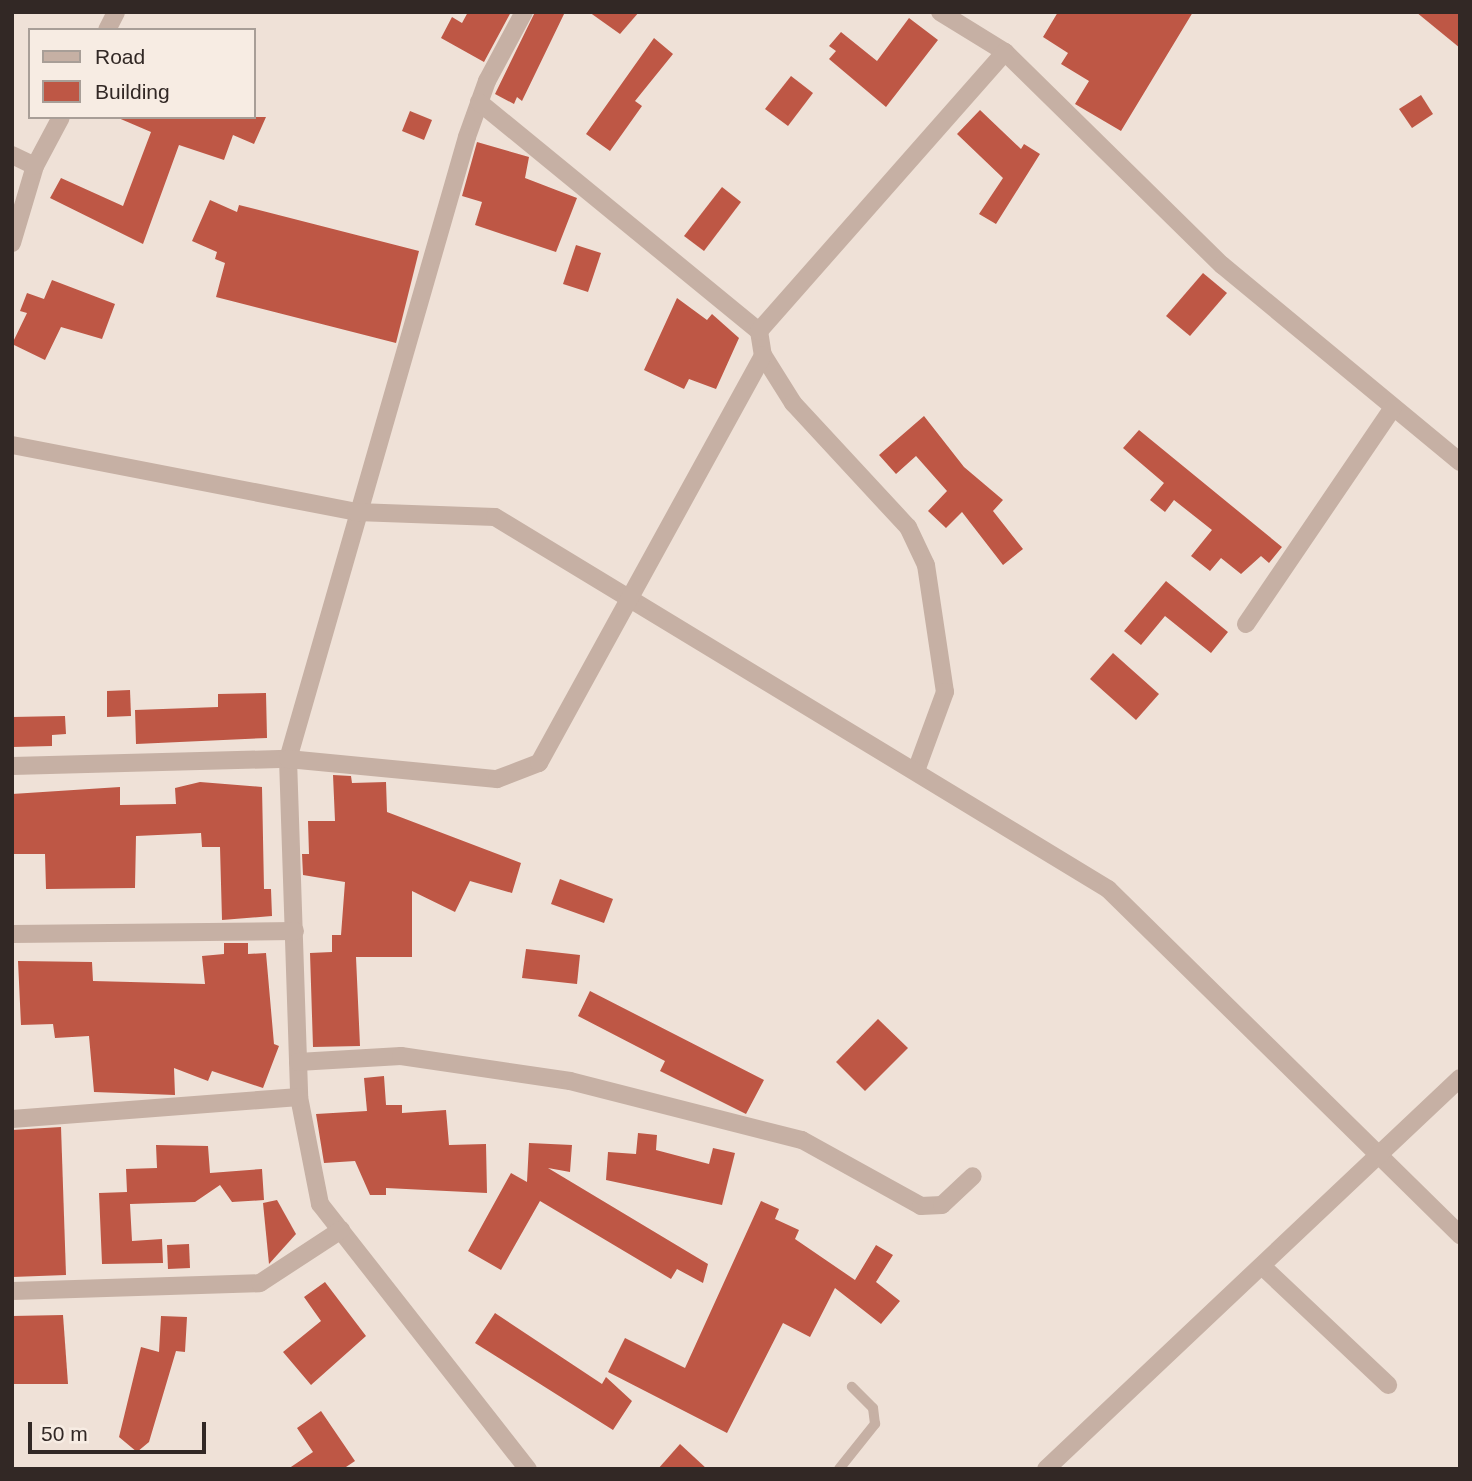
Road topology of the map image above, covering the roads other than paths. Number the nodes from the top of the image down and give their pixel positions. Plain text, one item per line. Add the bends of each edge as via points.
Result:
1 (116, 12) edge
2 (524, 12) edge
3 (940, 12) edge
4 (108, 28) edge
5 (1005, 52) junction
6 (479, 102) junction
7 (60, 119) edge
8 (12, 155) edge
9 (35, 166) junction
10 (12, 243) edge
11 (759, 331) junction
12 (763, 355) junction
13 (1393, 408) junction
14 (12, 445) edge
15 (1460, 462) edge
16 (356, 512) junction
17 (629, 595) junction
18 (1246, 624) dead end
19 (288, 759) junction
20 (12, 766) edge
21 (916, 771) junction
22 (295, 931) junction
23 (12, 934) edge
24 (298, 1062) junction
25 (1460, 1078) edge
26 (299, 1097) junction
27 (12, 1119) edge
28 (1376, 1153) junction
29 (973, 1176) dead end
30 (341, 1230) junction
31 (1460, 1235) edge
32 (1263, 1267) junction
33 (12, 1291) edge
34 (1388, 1385) dead end
35 (852, 1387) dead end
36 (528, 1469) edge
37 (839, 1469) edge
38 (1046, 1469) edge

1 - 4 street
2 - 6 street
3 - 5 street
5 - 11 street
5 - 13 street via 1222,265
6 - 11 street
6 - 16 street
7 - 9 street
8 - 9 street
9 - 10 street
11 - 12 street
12 - 17 street
12 - 21 street via 793,403 908,527 926,565 945,692
13 - 15 street
13 - 18 street
14 - 16 street
16 - 17 street via 495,517
16 - 19 street
17 - 19 street via 540,763 496,779
17 - 21 street
19 - 20 street
19 - 22 street
21 - 28 street via 1108,889
22 - 23 street
22 - 24 street
24 - 26 street
24 - 29 street via 401,1056 570,1081 802,1140 921,1206 942,1205
25 - 28 street
26 - 27 street
26 - 30 street via 320,1204
28 - 31 street
28 - 32 street
30 - 33 street via 260,1283
30 - 36 street
32 - 34 street
32 - 38 street
35 - 37 lane via 873,1408 875,1424

